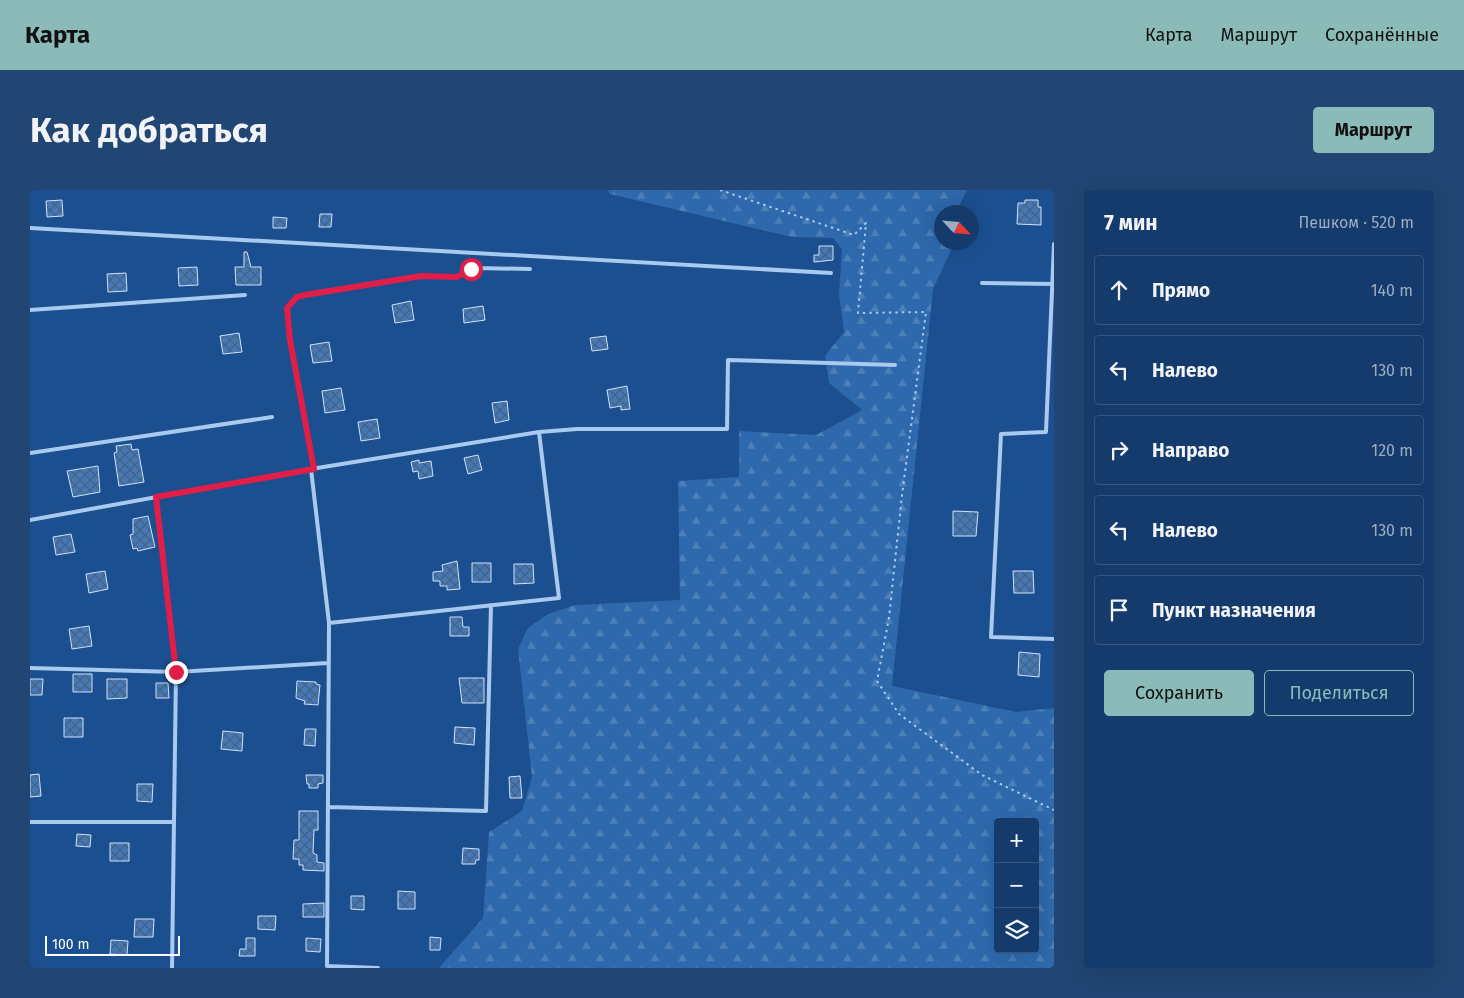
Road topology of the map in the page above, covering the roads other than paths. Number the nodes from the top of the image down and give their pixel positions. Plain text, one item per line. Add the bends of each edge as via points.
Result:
1 (30, 228) edge
2 (1054, 244) edge
3 (530, 268) dead end
4 (831, 273) dead end
5 (982, 283) dead end
6 (1052, 284) edge
7 (245, 295) dead end
8 (30, 310) edge
9 (895, 365) dead end
10 (272, 417) dead end
11 (539, 432) junction
12 (30, 453) edge
13 (312, 469) junction
14 (156, 497) junction
15 (30, 520) edge
16 (491, 606) junction
17 (329, 623) junction
18 (1054, 639) edge
19 (328, 663) junction
20 (30, 668) edge
21 (176, 672) junction
22 (328, 807) junction
23 (30, 822) edge
24 (174, 822) junction
25 (172, 968) edge
26 (378, 968) edge

1 - 4 lane
2 - 6 lane
3 - 13 lane via 474,268 457,277 421,276 305,295 291,301 287,308 290,340
5 - 6 lane
6 - 18 lane via 1046,432 1001,434 990,637
7 - 8 lane
9 - 11 lane via 728,360 726,428
10 - 12 lane
11 - 13 lane
11 - 16 lane via 559,598
13 - 14 lane
13 - 17 lane
14 - 15 lane
14 - 21 lane
16 - 17 lane
16 - 22 lane via 486,812
17 - 19 lane
19 - 21 lane
19 - 22 lane
20 - 21 lane
21 - 24 lane
22 - 26 lane via 327,966
23 - 24 lane
24 - 25 lane

